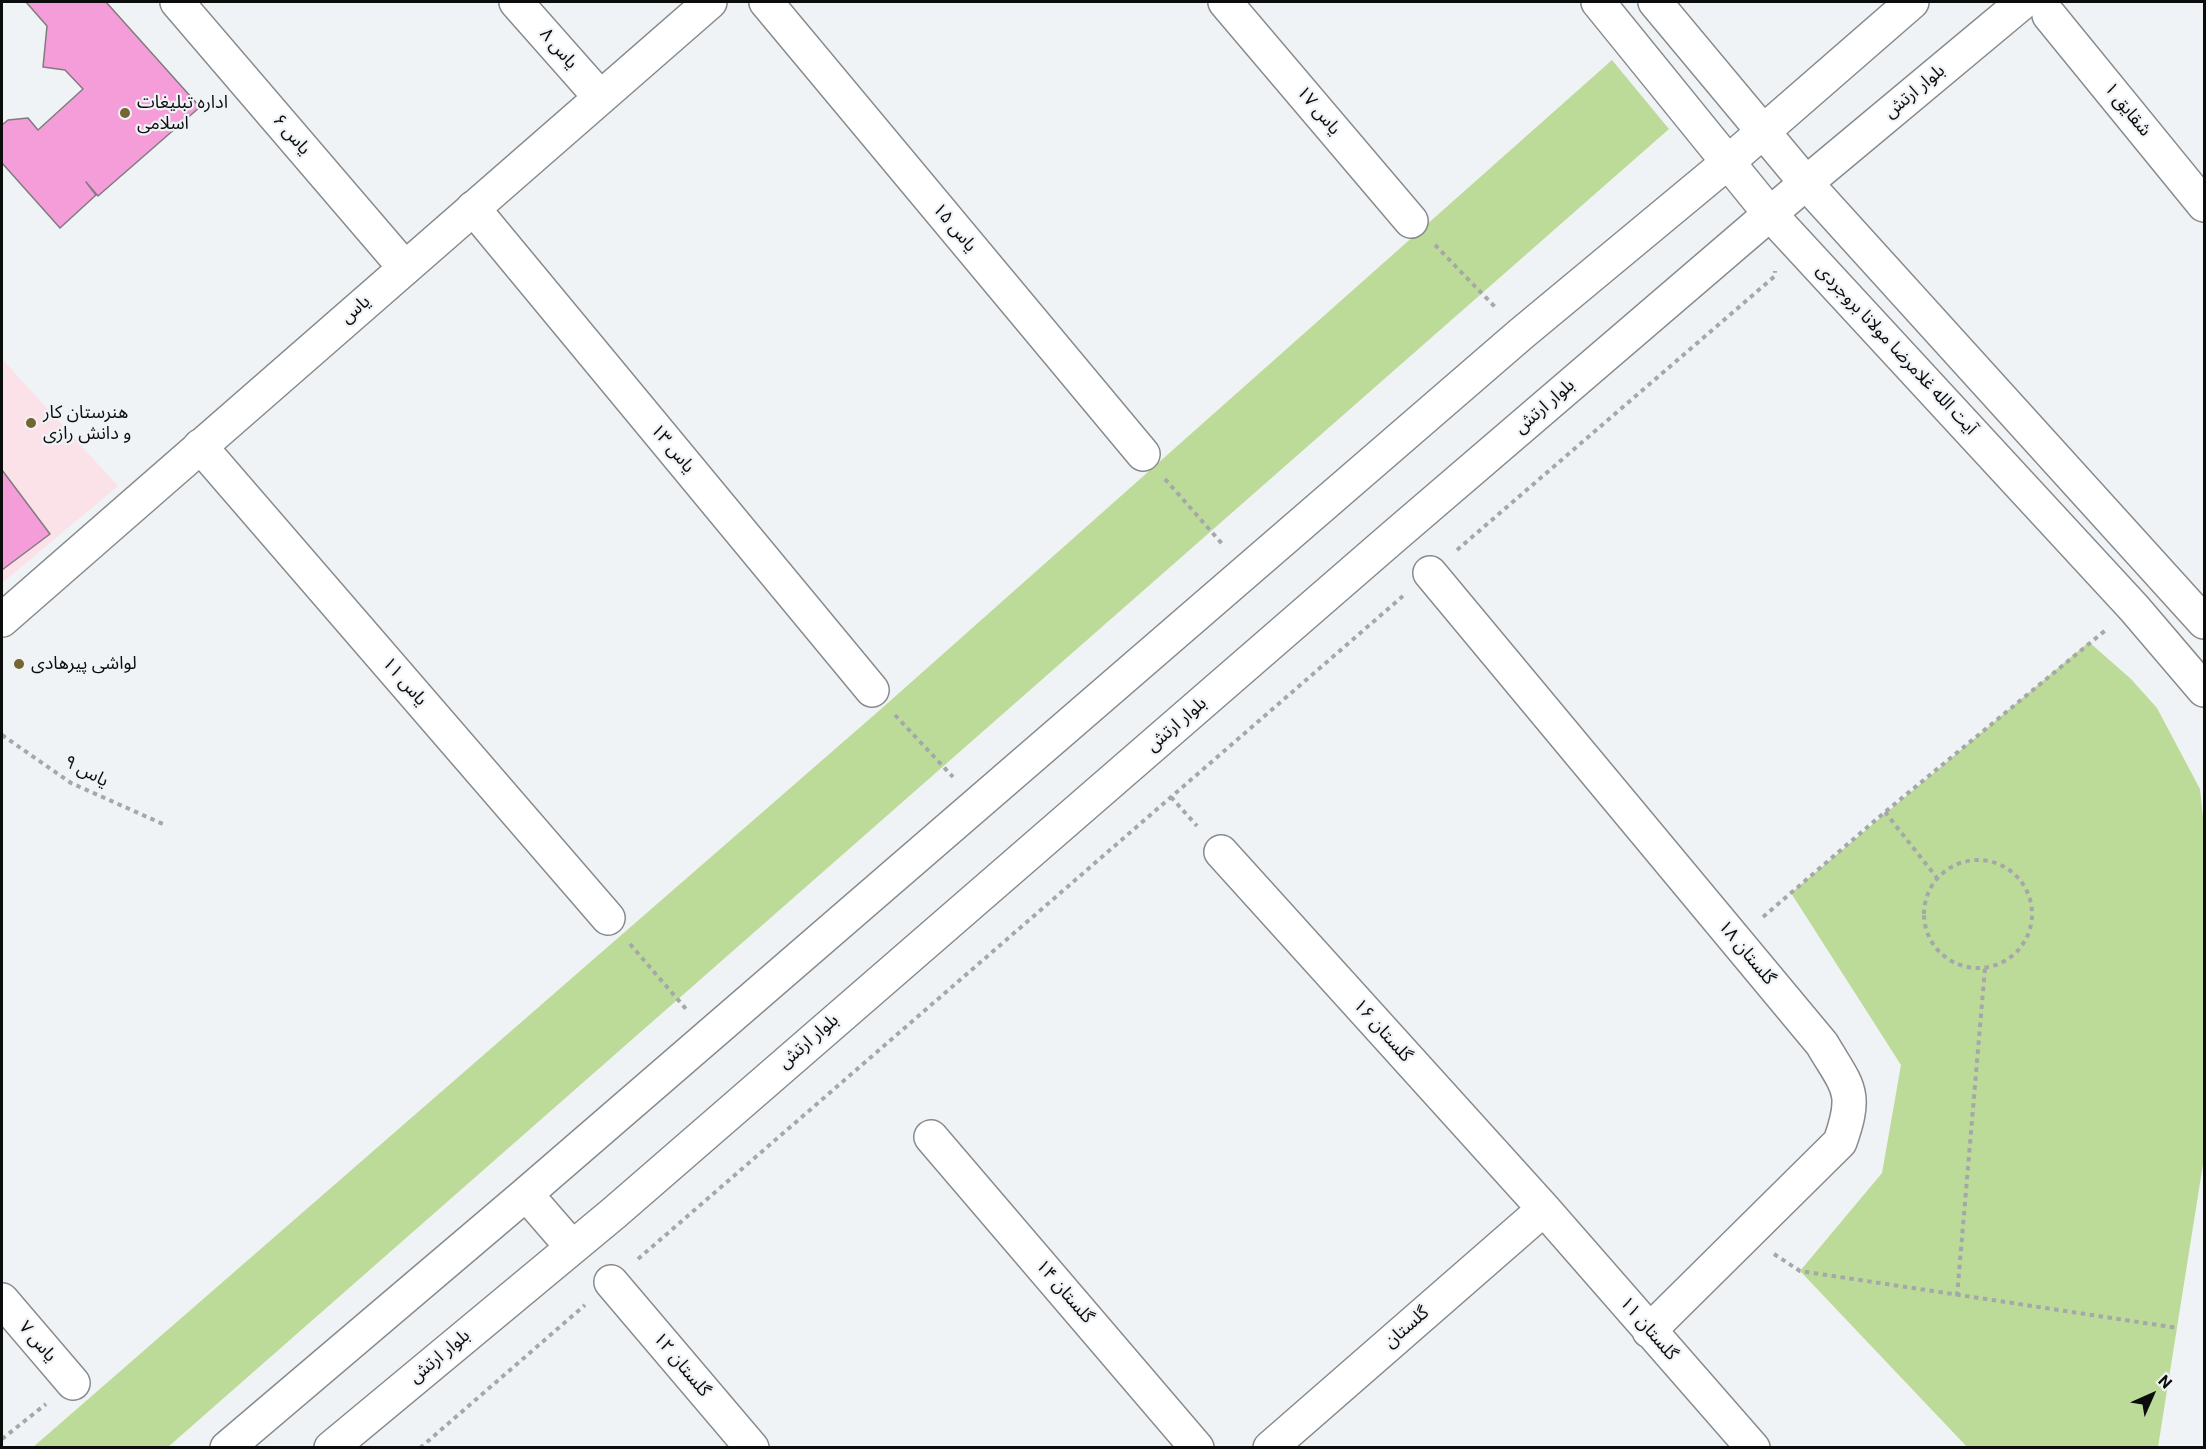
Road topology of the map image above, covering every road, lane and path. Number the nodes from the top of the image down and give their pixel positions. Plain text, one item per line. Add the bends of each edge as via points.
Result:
1 (177, 2) edge
2 (516, 2) edge
3 (710, 2) edge
4 (766, 2) edge
5 (1225, 2) edge
6 (1598, 2) edge
7 (1655, 2) edge
8 (1912, 2) edge
9 (2036, 8) edge
10 (600, 97) junction
11 (1762, 132) junction
12 (1726, 163) junction
13 (1806, 183) junction
14 (2205, 205) edge
15 (473, 208) junction
16 (1770, 214) junction
17 (1412, 221) joint
18 (405, 268) junction
19 (1521, 334) junction
20 (200, 446) junction
21 (1143, 454) joint
22 (1247, 571) junction
23 (1430, 573) junction
24 (2134, 608) junction
25 (2, 620) edge
26 (2205, 622) edge
27 (872, 690) joint
28 (2205, 690) edge
29 (2, 735) edge
30 (978, 804) junction
31 (1885, 812) junction
32 (163, 824) dead end
33 (1221, 852) dead end
34 (1937, 878) junction
35 (608, 918) joint
36 (1736, 941) junction
37 (1985, 968) junction
38 (710, 1036) junction
39 (931, 1137) dead end
40 (526, 1194) junction
41 (1544, 1209) junction
42 (1746, 1237) junction
43 (572, 1247) junction
44 (611, 1282) junction
45 (1957, 1296) junction
46 (2, 1300) edge
47 (2178, 1328) dead end
48 (1649, 1331) junction
49 (73, 1383) joint
50 (2, 1439) edge
51 (227, 1448) edge
52 (331, 1448) edge
53 (420, 1448) edge
54 (752, 1448) edge
55 (1197, 1448) edge
56 (1270, 1448) edge
57 (1753, 1448) edge

1 - 18 street, یاس ۶
2 - 10 street, یاس ۸
3 - 10 street, یاس
4 - 21 street, یاس ۱۵
5 - 17 street, یاس ۱۷
6 - 12 street, آیت الله غلامرضا مولانا بروجردی
7 - 11 street
8 - 11 street
9 - 13 street, بلوار ارتش
9 - 14 street, شقایق ۱
10 - 15 street, یاس
11 - 12 street
11 - 13 street
12 - 16 street, آیت الله غلامرضا مولانا بروجردی
12 - 19 street
13 - 16 street, بلوار ارتش
13 - 26 street
15 - 18 street, یاس
15 - 27 street, یاس ۱۳
16 - 23 path via 1775,276
16 - 24 street, آیت الله غلامرضا مولانا بروجردی
16 - 43 street, بلوار ارتش
17 - 19 path
18 - 20 street, یاس
19 - 22 street
20 - 25 street, یاس
20 - 35 street, یاس ۱۱
21 - 22 path
22 - 30 street
23 - 36 street, گلستان ۱۸
23 - 44 path
24 - 28 street, آیت الله غلامرضا مولانا بروجردی
24 - 31 path
27 - 30 path
29 - 32 path, یاس ۹ via 71,783
30 - 38 street
31 - 34 path
31 - 36 path
33 - 41 street, گلستان ۱۶
34 - 37 path via 1928,893 1924,912 1930,939 1949,960
34 - 37 path via 1952,866 1970,860 1989,861 2006,867 2028,892 2032,909 2025,940 2015,954
35 - 38 path
36 - 42 street, گلستان ۱۸ via 1822,1044 1848,1088 1851,1111 1839,1142
37 - 45 path
38 - 40 street
39 - 55 street, گلستان ۱۴
40 - 43 street
40 - 51 street
41 - 48 street, گلستان ۱۱
41 - 56 street, گلستان
42 - 45 path via 1800,1271
42 - 48 street, گلستان ۱۸
43 - 52 street, بلوار ارتش
44 - 53 path
44 - 54 street, گلستان ۱۲
45 - 47 path
46 - 49 street, یاس ۷
48 - 57 street, گلستان ۱۱
49 - 50 path

